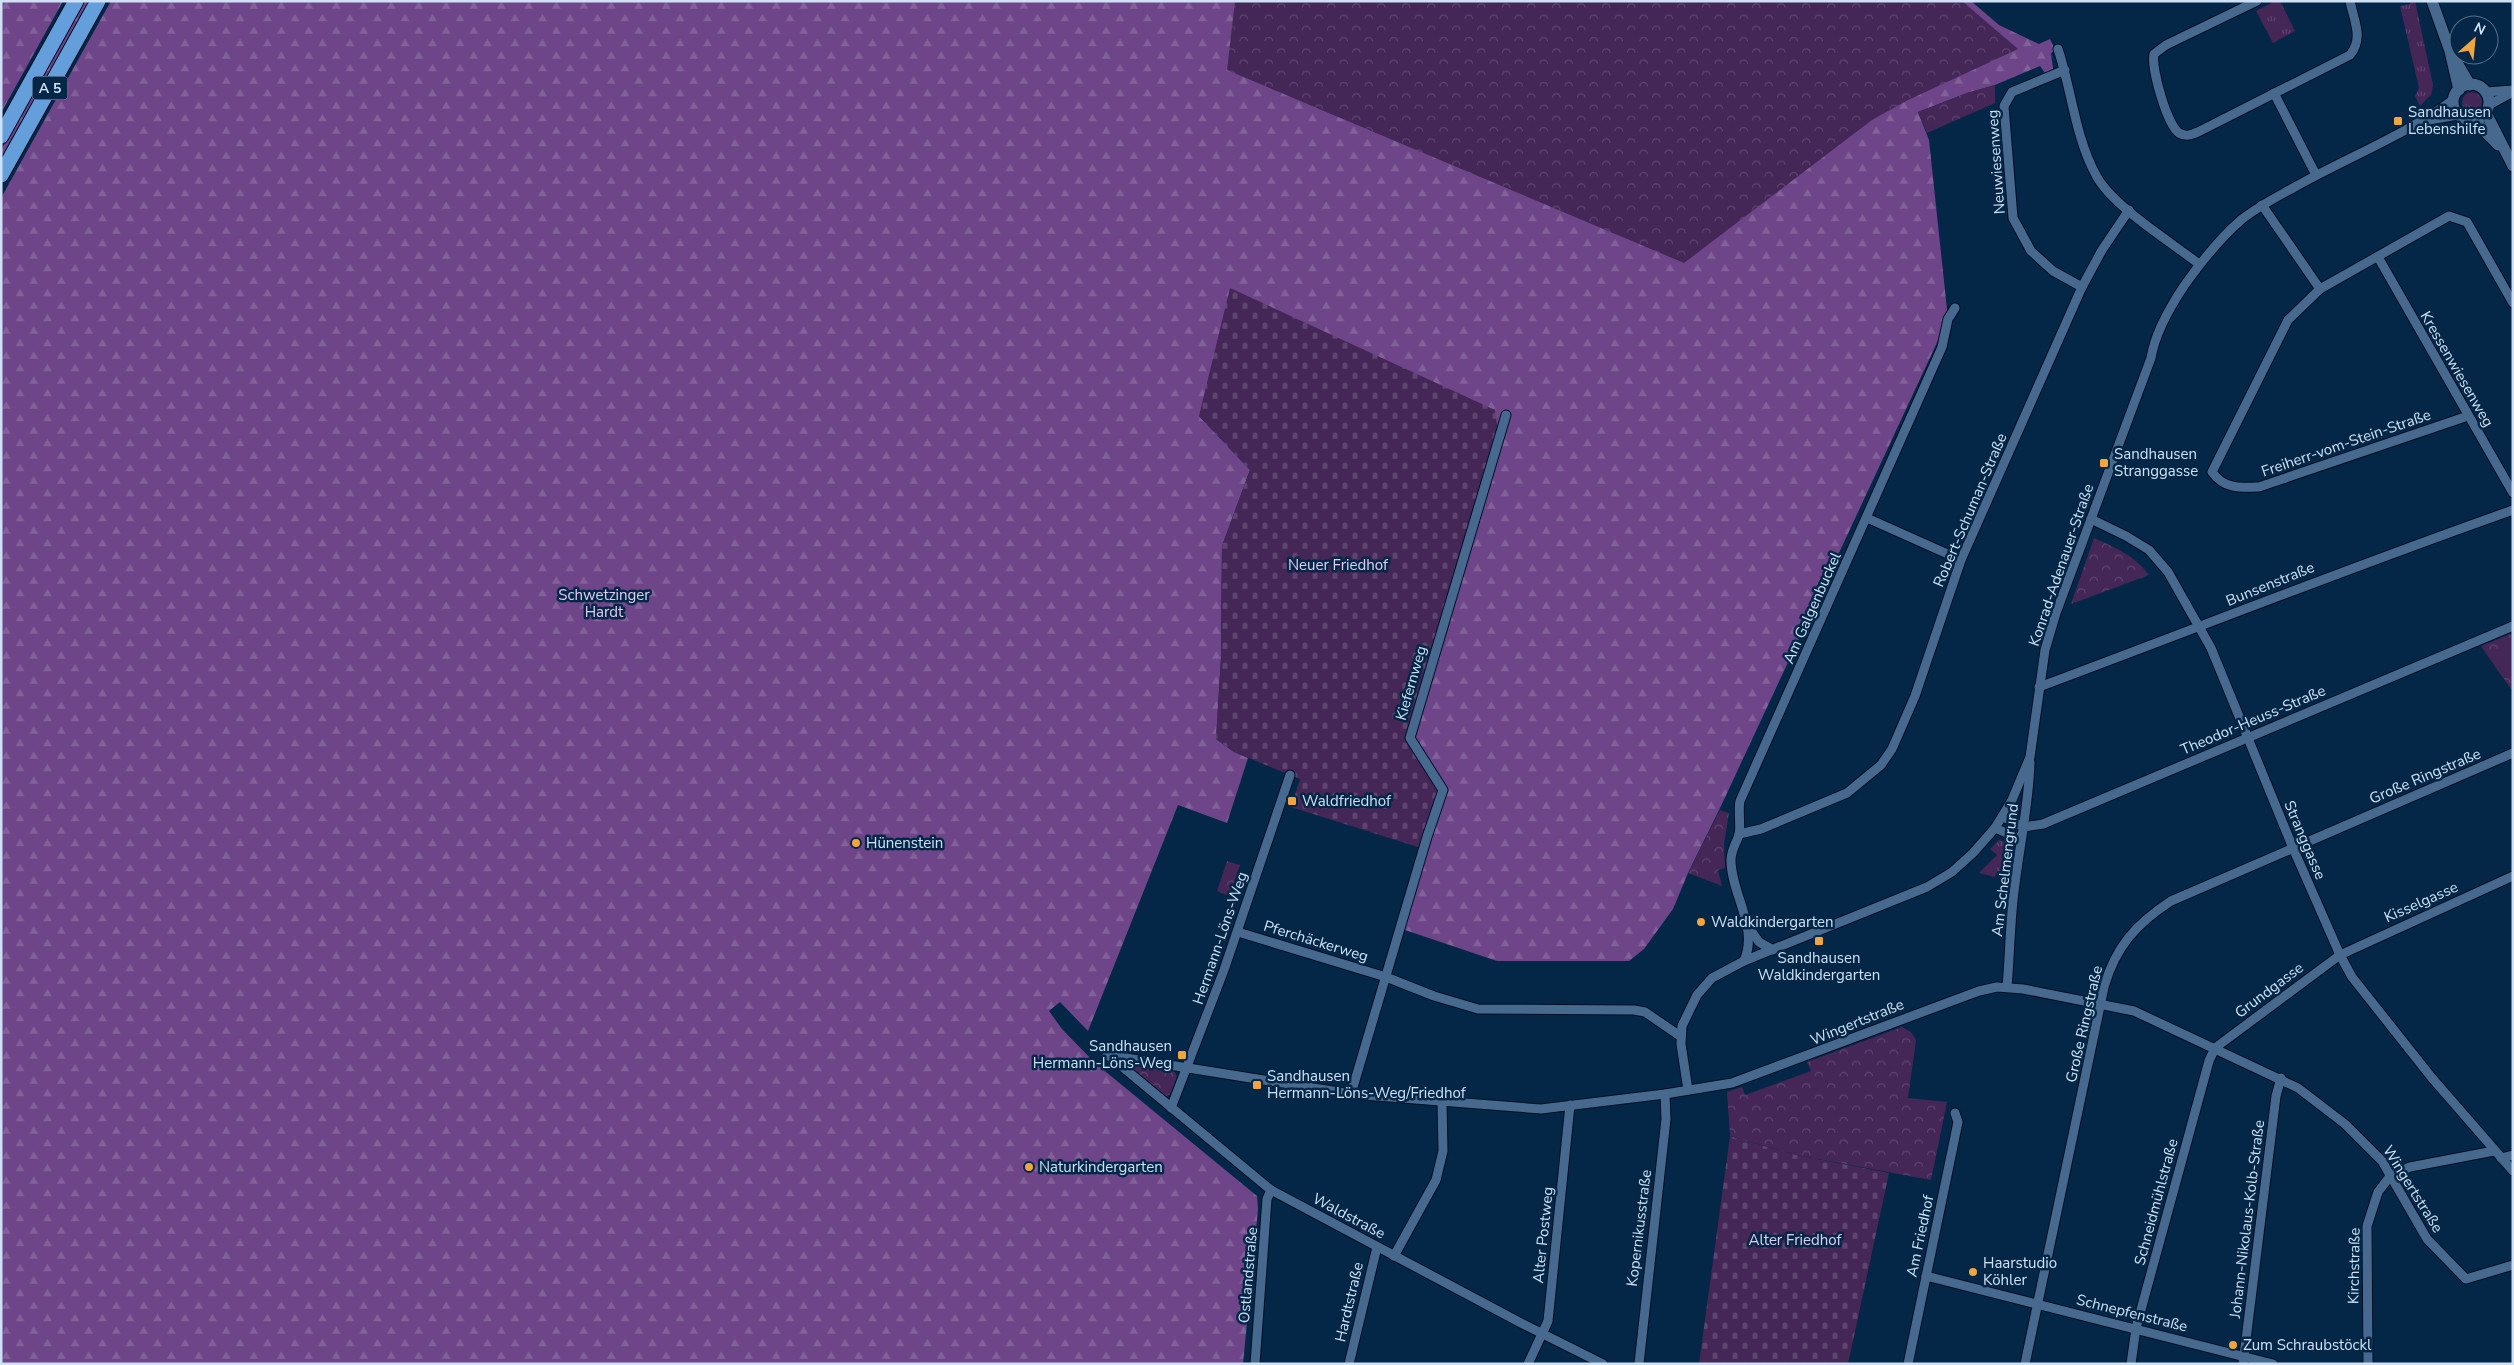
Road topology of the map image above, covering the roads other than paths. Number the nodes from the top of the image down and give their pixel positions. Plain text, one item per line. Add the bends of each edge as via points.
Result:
1 (76, 1) edge
2 (98, 1) edge
3 (2257, 1) edge
4 (2350, 1) edge
5 (2432, 1) edge
6 (2058, 49) dead end
7 (2449, 49) edge
8 (2453, 65) edge
9 (2458, 65) edge
10 (2065, 70) junction
11 (2470, 85) junction
12 (2459, 90) junction
13 (2513, 91) edge
14 (2486, 92) junction
15 (2274, 93) junction
16 (2453, 100) junction
17 (2487, 109) junction
18 (2458, 114) junction
19 (2426, 120) junction
20 (2474, 120) junction
21 (1, 136) edge
22 (2502, 150) junction
23 (2513, 166) edge
24 (2316, 175) junction
25 (1, 176) edge
26 (2262, 205) junction
27 (2129, 210) junction
28 (2378, 257) junction
29 (2199, 264) junction
30 (2082, 287) junction
31 (2320, 289) junction
32 (2513, 303) edge
33 (1955, 308) dead end
34 (1506, 416) dead end
35 (2468, 416) junction
36 (2513, 493) edge
37 (2513, 510) edge
38 (1867, 518) junction
39 (2091, 519) junction
40 (1961, 560) junction
41 (2513, 626) edge
42 (2200, 627) junction
43 (2039, 687) junction
44 (2247, 738) junction
45 (2513, 753) edge
46 (2030, 757) junction
47 (1290, 775) dead end
48 (2003, 817) junction
49 (2024, 827) junction
50 (1995, 828) junction
51 (1739, 834) junction
52 (2020, 839) junction
53 (2293, 848) junction
54 (2513, 876) edge
55 (1747, 924) junction
56 (1238, 932) junction
57 (1774, 950) junction
58 (2340, 955) junction
59 (1744, 961) junction
60 (1386, 977) junction
61 (2008, 987) junction
62 (2100, 1005) junction
63 (1680, 1036) junction
64 (2215, 1048) junction
65 (1107, 1055) joint
66 (1188, 1068) junction
67 (2281, 1078) junction
68 (1688, 1090) junction
69 (1351, 1094) junction
70 (1665, 1094) junction
71 (1442, 1102) junction
72 (1570, 1104) junction
73 (1171, 1108) junction
74 (1955, 1113) dead end
75 (2494, 1151) junction
76 (2513, 1155) edge
77 (2501, 1158) junction
78 (2513, 1171) edge
79 (2391, 1175) junction
80 (1271, 1190) junction
81 (1377, 1247) junction
82 (1394, 1256) junction
83 (2513, 1266) edge
84 (1926, 1276) junction
85 (2038, 1304) junction
86 (2136, 1328) junction
87 (1543, 1334) junction
88 (2243, 1360) edge
89 (1255, 1364) edge
90 (1349, 1364) edge
91 (1528, 1364) edge
92 (1603, 1364) edge
93 (1639, 1364) edge
94 (1908, 1364) edge
95 (2025, 1364) edge
96 (2131, 1364) edge
97 (2273, 1364) edge
98 (2368, 1364) edge

1 - 21 highway, A 5
2 - 25 highway, A 5
3 - 15 street via 2158,50 2153,60 2154,70 2172,124 2180,134 2188,136
4 - 15 street via 2358,37 2357,46 2350,55
5 - 7 street
6 - 10 street
8 - 12 street
9 - 11 street
10 - 27 street via 2086,152 2098,178
10 - 30 street, Neuwiesenweg via 2008,96 2004,106 2008,166 2013,218 2023,240 2031,252 2053,271
11 - 12 street
11 - 14 street
12 - 16 street
13 - 14 street
13 - 17 street
14 - 17 street
15 - 24 street
16 - 18 street
16 - 19 street, Konrad-Adenauer-Straße
17 - 20 street
17 - 22 street
18 - 19 street, Konrad-Adenauer-Straße
18 - 20 street
19 - 24 street, Konrad-Adenauer-Straße
20 - 22 street
22 - 23 street
24 - 26 street, Konrad-Adenauer-Straße
26 - 29 street, Konrad-Adenauer-Straße via 2242,220
26 - 31 street
27 - 29 street
27 - 30 street, Robert-Schuman-Straße
28 - 31 street, Freiherr-vom-Stein-Straße
28 - 32 street, Freiherr-vom-Stein-Straße via 2449,216 2467,222
28 - 35 street, Kressenwiesenweg
29 - 39 street, Konrad-Adenauer-Straße via 2178,295 2152,347
30 - 40 street, Robert-Schuman-Straße
31 - 35 street, Freiherr-vom-Stein-Straße via 2288,320 2212,472 2216,478 2232,488 2259,488
33 - 38 street, Am Galgenbuckel via 1948,319 1942,347
34 - 60 street, Kiefernweg via 1410,738 1443,790 1426,837
35 - 36 street, Kressenwiesenweg
37 - 42 street, Bunsenstraße via 2354,566
38 - 40 street
38 - 51 street, Am Galgenbuckel via 1740,801
39 - 42 street, Stranggasse via 2149,550 2168,572
39 - 43 street, Konrad-Adenauer-Straße via 2056,613
40 - 51 street, Robert-Schuman-Straße via 1905,723 1882,765 1848,793 1761,829
41 - 44 street, Theodor-Heuss-Straße
42 - 43 street, Bunsenstraße
42 - 44 street, Stranggasse
43 - 46 street, Konrad-Adenauer-Straße
44 - 49 street, Theodor-Heuss-Straße via 2043,824
44 - 53 street, Stranggasse
45 - 53 street, Große Ringstraße
46 - 48 street, Konrad-Adenauer-Straße
46 - 49 street, Am Schelmengrund
47 - 56 street, Hermann-Löns-Weg
48 - 49 street
48 - 50 street, Konrad-Adenauer-Straße
49 - 52 street, Am Schelmengrund
50 - 52 street
50 - 57 street, Konrad-Adenauer-Straße via 1952,872 1927,887
51 - 55 street, Am Galgenbuckel via 1730,859 1732,877
52 - 61 street, Am Schelmengrund via 2010,926
53 - 58 street, Stranggasse
53 - 62 street, Große Ringstraße via 2171,901 2139,925 2119,949 2108,973
54 - 58 street, Kisselgasse
55 - 57 street, Am Galgenbuckel via 1759,942
55 - 59 street, Am Galgenbuckel via 1749,945
56 - 60 street, Pferchäckerweg
56 - 66 street, Hermann-Löns-Weg
57 - 59 street, Konrad-Adenauer-Straße
58 - 64 street, Grundgasse
58 - 75 street, Stranggasse via 2352,977
59 - 63 street, Konrad-Adenauer-Straße via 1720,973 1705,986 1691,1005
60 - 63 street, Pferchäckerweg via 1478,1009 1645,1012
60 - 69 street, Kiefernweg
61 - 62 street, Wingertstraße
61 - 68 street, Wingertstraße via 1969,994 1732,1083
62 - 64 street, Wingertstraße via 2134,1012
62 - 85 street, Große Ringstraße
63 - 68 street
64 - 67 street, Wingertstraße
64 - 86 street, Schneidmühlstraße
65 - 66 street, Wingertstraße
65 - 73 street, Waldstraße
66 - 69 street, Wingertstraße
66 - 73 street, Hermann-Löns-Weg
67 - 79 street, Wingertstraße via 2345,1124 2382,1161
67 - 88 street, Johann-Nikolaus-Kolb-Straße via 2276,1096
68 - 70 street, Wingertstraße
69 - 71 street, Wingertstraße
70 - 72 street, Wingertstraße
70 - 93 street, Kopernikusstraße via 1666,1119
71 - 72 street, Wingertstraße via 1541,1109
71 - 82 street via 1443,1151 1436,1180
72 - 87 street, Alter Postweg via 1548,1321
73 - 80 street, Waldstraße
74 - 84 street, Am Friedhof via 1958,1122
75 - 77 street, Stranggasse
75 - 79 street via 2410,1167
76 - 77 street
77 - 78 street, Stranggasse
79 - 83 street, Wingertstraße via 2427,1239 2466,1279
79 - 98 street, Kirchstraße via 2378,1192 2367,1226
80 - 81 street, Waldstraße
80 - 89 street, Ostlandstraße
81 - 82 street, Waldstraße
81 - 90 street, Hardtstraße
82 - 87 street, Waldstraße
84 - 85 street, Schnepfenstraße
84 - 94 street, Am Friedhof
85 - 86 street, Schnepfenstraße
85 - 95 street, Große Ringstraße
86 - 88 street, Schnepfenstraße
86 - 96 street, Schneidmühlstraße
87 - 91 street, Alter Postweg
87 - 92 street, Waldstraße
88 - 97 street, Schnepfenstraße

